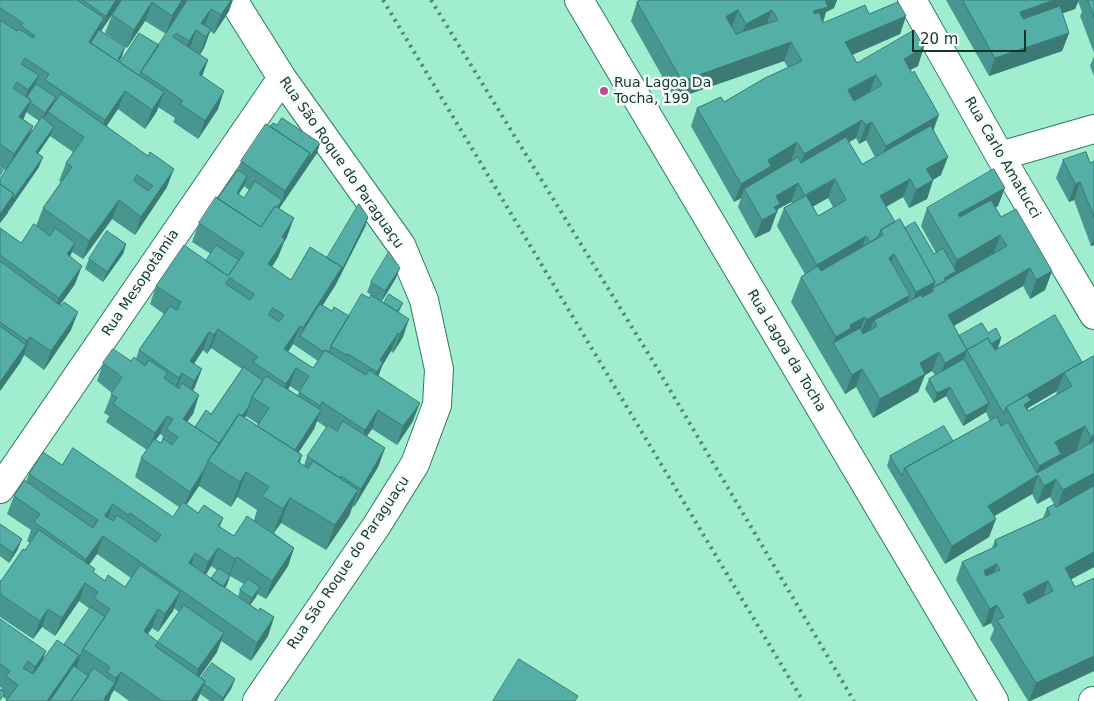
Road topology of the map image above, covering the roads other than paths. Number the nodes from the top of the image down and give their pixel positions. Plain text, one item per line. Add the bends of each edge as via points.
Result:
1 (233, 0) edge
2 (579, 0) edge
3 (912, 0) edge
4 (282, 78) junction
5 (1094, 129) edge
6 (1000, 156) junction
7 (1094, 315) edge
8 (0, 489) edge
9 (257, 701) edge
10 (994, 701) edge

1 - 4 street, Rua São Roque do Paraguaçu
2 - 10 street, Rua Lagoa da Tocha
3 - 6 street, Rua Carlo Amatucci
4 - 8 street, Rua Mesopotâmia
4 - 9 street, Rua São Roque do Paraguaçu via 401,245 424,300 439,369 437,405 415,464
5 - 6 street
6 - 7 street, Rua Carlo Amatucci

